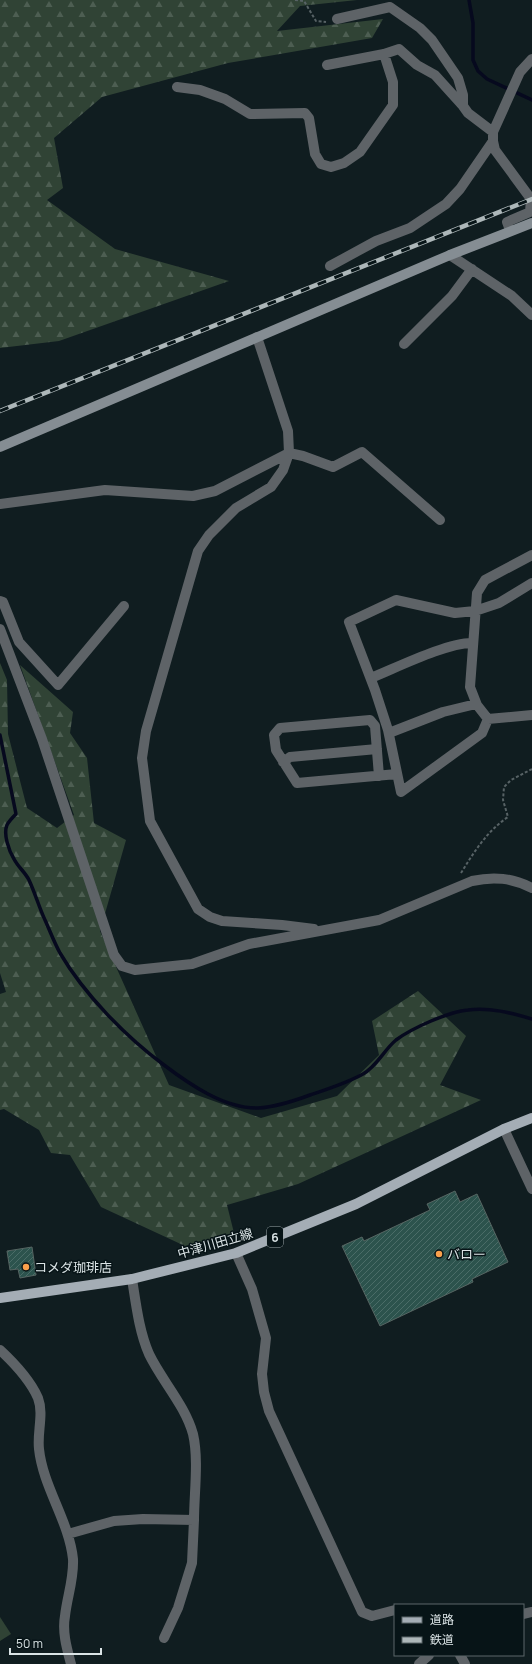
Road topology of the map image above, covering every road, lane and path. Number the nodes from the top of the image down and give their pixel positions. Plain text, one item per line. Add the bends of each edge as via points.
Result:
1 (295, 0) edge
2 (337, 19) joint
3 (384, 54) junction
4 (532, 59) edge
5 (327, 65) dead end
6 (177, 87) dead end
7 (463, 106) junction
8 (493, 137) junction
9 (532, 222) edge
10 (510, 230) junction
11 (450, 255) junction
12 (330, 266) dead end
13 (472, 269) junction
14 (532, 315) edge
15 (257, 336) junction
16 (404, 344) dead end
17 (0, 447) edge
18 (289, 453) junction
19 (0, 504) edge
20 (440, 520) dead end
21 (532, 555) edge
22 (532, 584) edge
23 (0, 601) edge
24 (124, 606) dead end
25 (475, 611) junction
26 (0, 629) edge
27 (473, 643) junction
28 (371, 678) junction
29 (476, 704) junction
30 (532, 715) edge
31 (488, 719) junction
32 (389, 733) junction
33 (377, 749) junction
34 (283, 762) junction
35 (532, 769) edge
36 (397, 774) junction
37 (379, 776) junction
38 (458, 888) junction
39 (532, 888) edge
40 (322, 930) junction
41 (532, 1118) edge
42 (504, 1129) junction
43 (532, 1189) edge
44 (236, 1253) junction
45 (132, 1279) junction
46 (0, 1298) edge
47 (0, 1350) edge
48 (194, 1520) junction
49 (68, 1534) junction
50 (394, 1610) edge
51 (164, 1638) dead end
52 (428, 1656) edge
53 (71, 1664) edge
54 (418, 1664) edge

1 - 2 path via 304,2 316,21
2 - 7 street via 390,7 420,28 432,40 458,78
3 - 5 street
3 - 6 street via 393,82 393,105 360,152 344,163 331,167 321,164 314,154 309,118 305,113 250,114 206,92
3 - 7 street via 399,49 417,65 435,75
4 - 8 street via 520,72
7 - 8 street
8 - 10 street via 495,150 531,199 530,212 507,222
8 - 12 street via 460,189 440,208 410,228 376,241
9 - 10 street
10 - 11 street
11 - 13 street
11 - 15 street
13 - 14 street via 512,296
13 - 16 street via 452,296
15 - 17 street
15 - 18 street via 288,431
18 - 19 street via 215,491 193,496 105,490
18 - 20 street via 333,468 362,452
18 - 40 street via 283,470 271,487 236,508 209,534 198,551 146,731 142,758 150,821 198,909 222,921
21 - 25 street via 486,580 477,593
22 - 25 street via 499,603
23 - 24 street via 3,602 19,642 58,685
25 - 27 street
25 - 28 street via 455,614 396,600 349,622
26 - 40 street via 42,739 114,955 122,966 136,970 192,964 249,944
27 - 28 street via 465,643 427,655
27 - 29 street via 470,687
28 - 32 street
29 - 31 street
29 - 32 street via 443,712
30 - 31 street
31 - 36 street via 482,733 401,792
32 - 36 street
33 - 34 street via 290,757
33 - 34 street via 375,726 370,720 280,728 274,735 276,750
33 - 37 street
34 - 37 street via 297,783
35 - 38 path via 511,780 504,787 503,800 508,817 496,825 476,849 460,875
36 - 37 street
38 - 39 street via 472,881 499,877
38 - 40 street via 379,920
41 - 42 main road, 中津川田立線 / 6
42 - 43 street
42 - 44 main road, 中津川田立線 / 6 via 356,1204
44 - 45 main road, 中津川田立線 / 6
44 - 50 street via 252,1289 266,1338 262,1374 269,1411 362,1612 372,1616
45 - 46 main road, 中津川田立線 / 6
45 - 48 street via 142,1333 149,1353 182,1410 193,1435
47 - 49 street via 26,1379 38,1398 41,1415 39,1449
48 - 49 street via 114,1521
48 - 51 street via 192,1563 178,1608
49 - 53 street via 73,1559 64,1618 65,1638
52 - 54 street

